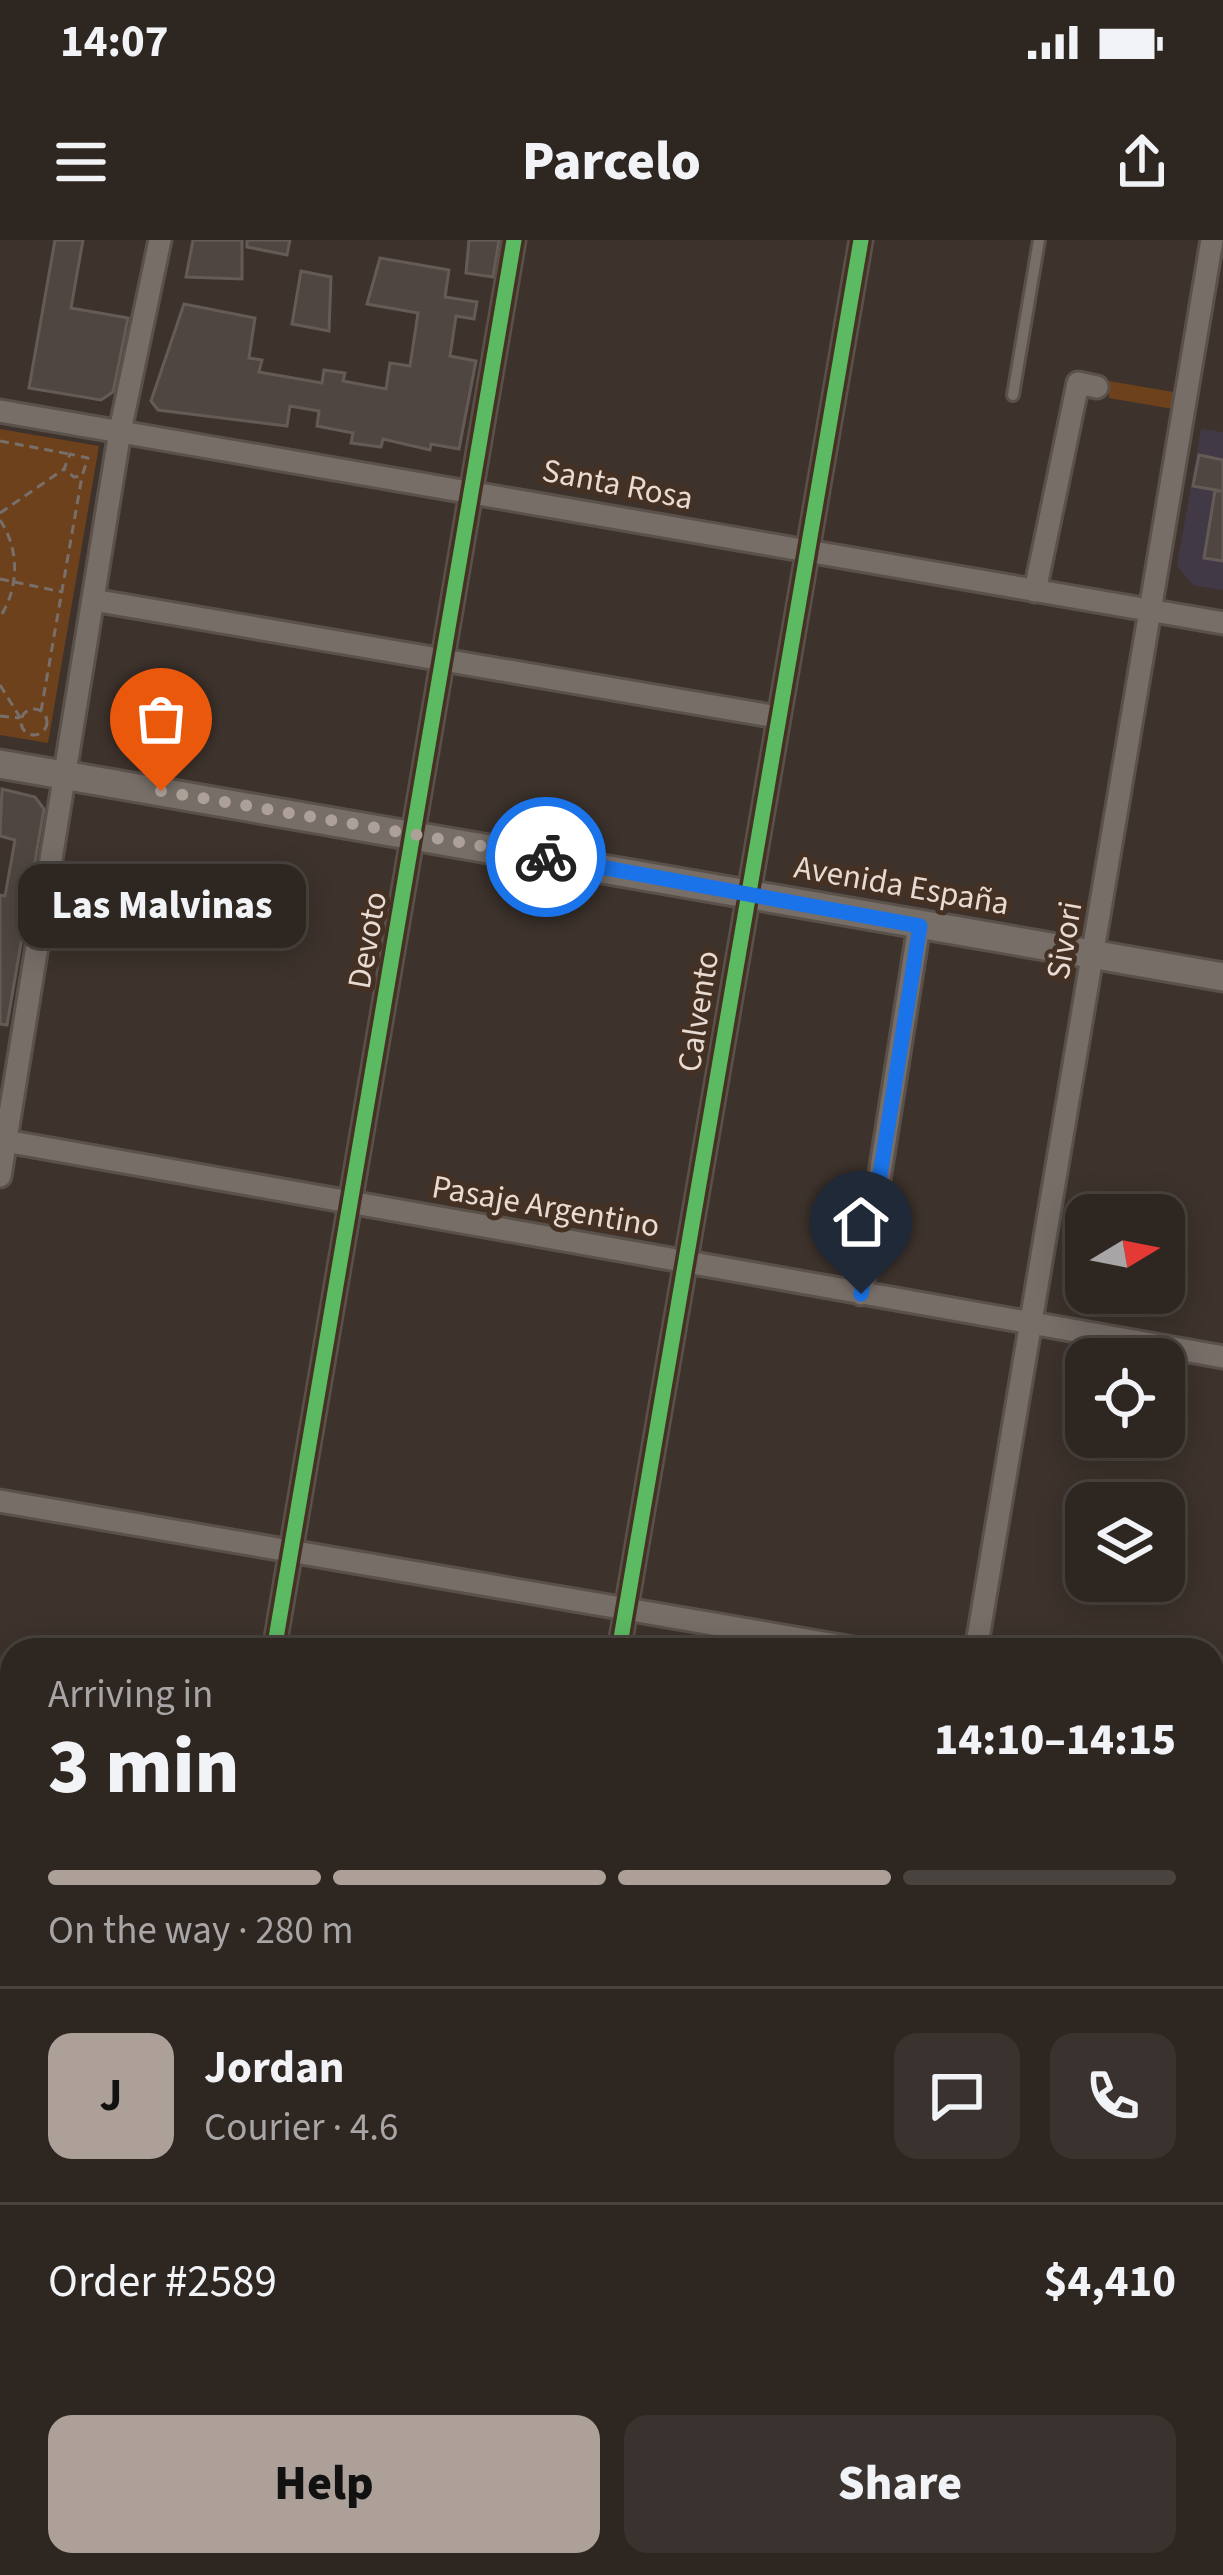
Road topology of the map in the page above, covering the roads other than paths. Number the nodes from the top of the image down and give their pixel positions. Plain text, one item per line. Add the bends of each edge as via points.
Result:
1 (160, 240) edge
2 (514, 240) edge
3 (860, 240) edge
4 (1039, 240) edge
5 (1210, 240) edge
6 (1223, 243) edge
7 (1097, 387) dead end
8 (1013, 395) dead end
9 (0, 411) edge
10 (120, 431) junction
11 (471, 489) junction
12 (805, 551) junction
13 (1036, 591) junction
14 (93, 600) junction
15 (1152, 611) junction
16 (1223, 623) edge
17 (445, 659) junction
18 (777, 717) junction
19 (0, 764) edge
20 (67, 776) junction
21 (415, 833) junction
22 (747, 893) junction
23 (920, 926) junction
24 (1094, 953) junction
25 (1223, 977) edge
26 (3, 1141) edge
27 (0, 1176) edge
28 (351, 1205) junction
29 (686, 1262) junction
30 (861, 1294) junction
31 (1032, 1321) junction
32 (1223, 1358) edge
33 (0, 1501) edge
34 (291, 1551) junction
35 (626, 1609) junction
36 (276, 1638) edge
37 (621, 1638) edge
38 (794, 1638) edge
39 (978, 1638) edge

1 - 10 street
2 - 11 street, Devoto
3 - 12 street, Calvento
4 - 8 lane
5 - 6 street
5 - 15 street, Sivori
7 - 13 street via 1078,383
9 - 10 street, Santa Rosa
10 - 11 street, Santa Rosa
10 - 14 street
11 - 12 street, Santa Rosa
11 - 17 street, Devoto
12 - 13 street, Santa Rosa
12 - 18 street, Calvento
13 - 15 street, Santa Rosa
14 - 17 street
14 - 20 street
15 - 16 street, Santa Rosa
15 - 24 street, Sivori
17 - 18 street
17 - 21 street, Devoto
18 - 22 street, Calvento
19 - 20 street, Avenida España
20 - 21 street, Avenida España
20 - 26 street
21 - 22 street, Avenida España
21 - 28 street, Devoto
22 - 23 street, Avenida España
22 - 29 street, Calvento
23 - 24 street, Avenida España
23 - 30 street
24 - 25 street, Avenida España
24 - 31 street, Sivori
26 - 27 street
26 - 28 street, Pasaje Argentino
28 - 29 street, Pasaje Argentino
28 - 34 street, Devoto
29 - 30 street, Pasaje Argentino
29 - 35 street, Calvento
30 - 31 street, Pasaje Argentino
31 - 32 street, Pasaje Argentino
31 - 39 street, Sivori
33 - 34 street
34 - 35 street
34 - 36 street, Devoto
35 - 37 street, Calvento
35 - 38 street

